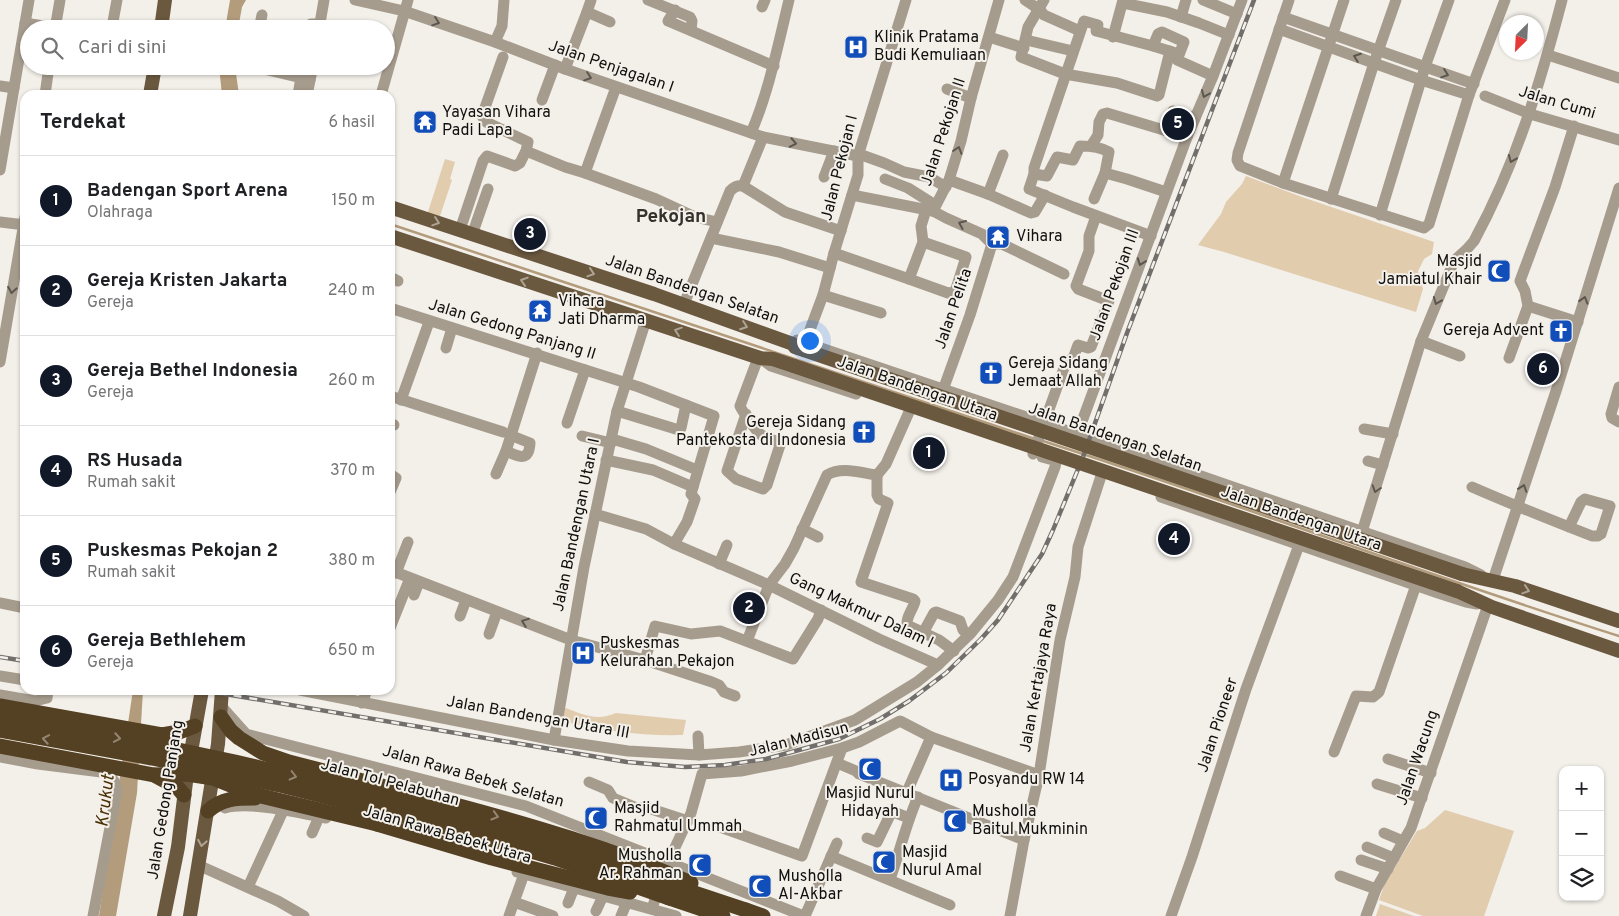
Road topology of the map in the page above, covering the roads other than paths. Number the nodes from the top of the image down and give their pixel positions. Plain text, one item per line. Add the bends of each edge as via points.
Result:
1 (29, 0) edge
2 (60, 0) edge
3 (117, 0) edge
4 (165, 0) edge
5 (324, 0) edge
6 (355, 0) edge
7 (504, 0) edge
8 (592, 0) edge
9 (648, 0) edge
10 (789, 0) edge
11 (906, 0) edge
12 (999, 0) edge
13 (1026, 0) edge
14 (1189, 0) edge
15 (1203, 0) edge
16 (1242, 0) edge
17 (1290, 0) edge
18 (1344, 0) edge
19 (1396, 0) edge
20 (1449, 0) edge
21 (1504, 0) edge
22 (1562, 0) edge
23 (1123, 1) edge
24 (1042, 5) edge
25 (406, 6) edge
26 (675, 10) junction
27 (587, 12) junction
28 (1237, 14) junction
29 (262, 15) dead end
30 (1181, 17) junction
31 (1283, 17) junction
32 (27, 20) edge
33 (57, 20) edge
34 (113, 20) edge
35 (162, 20) edge
36 (261, 20) edge
37 (318, 20) edge
38 (610, 22) dead end
39 (691, 30) junction
40 (1279, 30) junction
41 (1080, 31) junction
42 (1333, 34) junction
43 (1229, 35) junction
44 (989, 37) junction
45 (1114, 37) junction
46 (495, 42) junction
47 (1025, 44) junction
48 (395, 45) edge
49 (1153, 46) junction
50 (1329, 46) junction
51 (1378, 51) junction
52 (505, 52) junction
53 (1073, 52) junction
54 (1175, 55) junction
55 (1548, 55) junction
56 (20, 58) edge
57 (1374, 63) junction
58 (774, 66) junction
59 (560, 67) junction
60 (1425, 67) junction
61 (1065, 74) junction
62 (48, 75) edge
63 (153, 75) edge
64 (289, 75) edge
65 (304, 75) edge
66 (307, 75) edge
67 (387, 75) edge
68 (1213, 76) junction
69 (1619, 78) edge
70 (305, 79) junction
71 (1421, 80) junction
72 (1474, 84) junction
73 (0, 86) edge
74 (616, 87) junction
75 (14, 88) junction
76 (947, 89) dead end
77 (46, 90) edge
78 (151, 90) edge
79 (300, 90) edge
80 (306, 90) edge
81 (382, 90) edge
82 (1469, 95) junction
83 (1485, 96) dead end
84 (971, 98) junction
85 (542, 100) dead end
86 (1173, 111) dead end
87 (1530, 114) junction
88 (1195, 118) junction
89 (1574, 126) junction
90 (751, 133) junction
91 (1187, 137) junction
92 (763, 138) junction
93 (1619, 140) edge
94 (1092, 146) junction
95 (2, 147) edge
96 (526, 151) junction
97 (834, 151) junction
98 (858, 155) junction
99 (1003, 155) dead end
100 (0, 170) edge
101 (584, 173) junction
102 (1105, 173) junction
103 (1034, 174) junction
104 (824, 177) dead end
105 (885, 179) dead end
106 (947, 183) junction
107 (1283, 183) junction
108 (744, 186) junction
109 (488, 189) dead end
110 (1166, 192) junction
111 (988, 194) junction
112 (852, 195) junction
113 (1045, 195) junction
114 (1618, 195) edge
115 (1094, 199) dead end
116 (1331, 199) junction
117 (395, 209) edge
118 (931, 209) junction
119 (1380, 215) junction
120 (1096, 216) junction
121 (0, 222) edge
122 (20, 222) edge
123 (717, 222) junction
124 (841, 231) junction
125 (466, 232) junction
126 (1150, 236) junction
127 (395, 238) edge
128 (711, 238) junction
129 (923, 242) junction
130 (991, 242) junction
131 (20, 250) edge
132 (834, 252) junction
133 (830, 268) junction
134 (1064, 274) dead end
135 (909, 279) junction
136 (823, 295) junction
137 (684, 304) junction
138 (1528, 306) junction
139 (395, 310) edge
140 (881, 313) dead end
141 (646, 320) junction
142 (429, 322) junction
143 (1578, 322) junction
144 (452, 328) junction
145 (1421, 341) junction
146 (801, 346) junction
147 (446, 348) dead end
148 (537, 353) junction
149 (1460, 356) dead end
150 (759, 358) junction
151 (1509, 358) dead end
152 (0, 362) edge
153 (585, 370) junction
154 (625, 383) junction
155 (945, 385) junction
156 (1619, 387) edge
157 (396, 398) edge
158 (686, 405) junction
159 (617, 412) junction
160 (909, 412) junction
161 (746, 414) junction
162 (1619, 422) edge
163 (567, 423) dead end
164 (1043, 426) junction
165 (1364, 429) dead end
166 (507, 434) junction
167 (1393, 434) junction
168 (1077, 435) junction
169 (582, 436) dead end
170 (611, 441) junction
171 (1122, 450) junction
172 (506, 451) junction
173 (1034, 452) junction
174 (606, 460) junction
175 (1368, 461) dead end
176 (1383, 465) junction
177 (697, 470) junction
178 (1084, 470) dead end
179 (496, 474) dead end
180 (877, 475) junction
181 (1109, 479) junction
182 (693, 487) junction
183 (1472, 487) dead end
184 (1516, 507) junction
185 (595, 514) junction
186 (1569, 527) dead end
187 (1363, 528) junction
188 (802, 529) junction
189 (818, 537) dead end
190 (408, 542) dead end
191 (674, 544) junction
192 (727, 545) dead end
193 (1299, 545) junction
194 (719, 564) junction
195 (395, 567) edge
196 (395, 572) edge
197 (414, 580) junction
198 (1492, 580) junction
199 (769, 585) junction
200 (1416, 585) junction
201 (414, 595) dead end
202 (466, 600) junction
203 (0, 603) edge
204 (1487, 605) junction
205 (20, 607) edge
206 (821, 610) junction
207 (497, 612) junction
208 (460, 616) dead end
209 (395, 618) edge
210 (1619, 621) edge
211 (923, 633) junction
212 (489, 634) dead end
213 (970, 635) junction
214 (571, 640) junction
215 (747, 641) junction
216 (954, 651) junction
217 (1619, 651) edge
218 (645, 660) junction
219 (938, 666) junction
220 (0, 676) edge
221 (20, 679) edge
222 (0, 695) edge
223 (46, 695) edge
224 (201, 695) edge
225 (222, 695) edge
226 (324, 695) edge
227 (365, 695) edge
228 (735, 696) dead end
229 (362, 703) junction
230 (0, 706) edge
231 (221, 712) junction
232 (0, 717) edge
233 (195, 726) junction
234 (0, 730) edge
235 (160, 734) junction
236 (698, 736) dead end
237 (931, 738) junction
238 (554, 740) junction
239 (0, 746) edge
240 (192, 747) junction
241 (842, 748) junction
242 (1334, 752) dead end
243 (217, 753) junction
244 (699, 755) junction
245 (0, 757) edge
246 (1388, 759) dead end
247 (289, 762) junction
248 (837, 763) junction
249 (1431, 773) junction
250 (152, 774) junction
251 (187, 774) junction
252 (1039, 775) junction
253 (213, 778) junction
254 (589, 782) dead end
255 (1378, 784) dead end
256 (184, 795) junction
257 (913, 795) junction
258 (1422, 798) junction
259 (278, 805) junction
260 (207, 814) junction
261 (319, 817) junction
262 (909, 818) junction
263 (688, 821) junction
264 (718, 826) dead end
265 (1384, 833) dead end
266 (312, 834) dead end
267 (867, 838) dead end
268 (1024, 840) junction
269 (1403, 841) junction
270 (837, 843) dead end
271 (1367, 847) dead end
272 (831, 856) junction
273 (1394, 858) junction
274 (1361, 860) dead end
275 (668, 862) junction
276 (198, 865) junction
277 (1388, 869) junction
278 (524, 874) junction
279 (1340, 876) dead end
280 (890, 879) junction
281 (248, 887) junction
282 (574, 888) junction
283 (1376, 889) junction
284 (602, 896) junction
285 (669, 898) junction
286 (514, 902) junction
287 (626, 902) junction
288 (568, 903) dead end
289 (950, 905) dead end
290 (746, 910) junction
291 (596, 911) dead end
292 (653, 912) edge
293 (93, 916) edge
294 (164, 916) edge
295 (190, 916) edge
296 (304, 916) edge
297 (509, 916) edge
298 (553, 916) edge
299 (621, 916) edge
300 (676, 916) edge
301 (723, 916) edge
302 (763, 916) edge
303 (804, 916) edge
304 (1010, 916) edge
305 (1171, 916) edge
306 (1366, 916) edge

1 - 32 street
2 - 33 street
3 - 34 street
4 - 35 main road
5 - 37 street
6 - 25 street, Jalan Penjagalan I
7 - 46 street via 502,26
8 - 27 street
9 - 26 street
10 - 58 street
11 - 98 street, Jalan Pekojan I
12 - 44 street, Jalan Pekojan II
13 - 24 street
14 - 30 street
15 - 28 street
16 - 28 street, Jalan Pekojan III
17 - 31 street
18 - 42 street
19 - 51 street
20 - 60 street
21 - 72 street
22 - 55 street
23 - 30 street
23 - 45 street
24 - 41 street via 1044,15
24 - 47 street via 1028,27
25 -> 46 street, Jalan Penjagalan I
25 - 48 street
26 - 39 street via 692,19
26 - 39 street via 668,22
27 - 38 street
27 - 59 street
28 - 43 street, Jalan Pekojan III
29 - 36 street
30 - 43 street
31 - 40 street
31 - 42 street
39 - 58 street
40 - 50 street
40 - 107 street via 1237,160 1240,166
41 - 45 street via 1084,21 1098,25 1096,31
41 - 53 street
42 - 50 street
42 - 51 street
43 - 68 street, Jalan Pekojan III
44 - 47 street
44 - 84 street, Jalan Pekojan II
45 - 49 street
46 - 52 street, Jalan Penjagalan I
47 - 53 street
47 - 61 street via 1022,57
49 - 54 street
49 - 54 street via 1162,32 1184,42
57 -> 50 street
50 - 107 street
51 - 57 street
51 - 60 street
52 - 59 street, Jalan Penjagalan I
52 - 96 street via 482,116 486,122 528,142
53 - 61 street
54 - 61 street via 1157,96 1117,83
54 - 68 street
55 - 69 street
55 - 87 street
56 - 75 street
57 - 71 street
57 - 116 street
58 - 90 street
59 -> 74 street, Jalan Penjagalan I
59 - 85 street
60 - 71 street
60 -> 72 street
61 - 103 street
62 - 77 street
63 - 78 main road
64 - 70 street
65 - 70 street
66 - 70 street
67 - 81 street
68 -> 88 street, Jalan Pekojan III
70 - 79 street
70 - 80 street
71 - 82 street
71 - 119 street
72 - 82 street
73 - 75 street
74 - 90 street, Jalan Penjagalan I
74 - 101 street
75 - 95 street
76 - 84 street
82 - 119 street via 1427,227
83 - 87 street, Jalan Cumi
106 -> 84 street, Jalan Pekojan II
86 - 88 street
87 - 89 street, Jalan Cumi
87 -> 145 street via 1511,164 1478,233 1454,261
88 - 91 street, Jalan Pekojan III
89 - 93 street, Jalan Cumi
89 - 138 street via 1520,281
90 - 92 street, Jalan Penjagalan I
91 - 94 street via 1107,112 1099,122 1098,135
91 - 110 street, Jalan Pekojan III
92 -> 97 street, Jalan Penjagalan I
92 - 108 street
94 - 102 street via 1108,151
94 - 103 street via 1078,147 1073,160 1056,157 1047,176
95 - 100 street
96 - 101 street
96 - 125 street via 515,166 485,157
97 - 98 street, Jalan Penjagalan I
97 - 104 street
98 - 106 street, Jalan Penjagalan I
98 - 112 street, Jalan Pekojan I via 858,175
99 - 111 street
101 - 123 street via 695,217
102 - 110 street
102 - 115 street
103 - 113 street via 1030,189
105 - 118 street via 908,188
106 - 111 street, Jalan Penjagalan I
106 - 118 street, Jalan Pekojan II
107 - 116 street
108 - 123 street via 739,185 730,191
108 - 124 street via 785,212
109 - 125 street
110 - 126 street, Jalan Pekojan III
111 - 113 street, Jalan Penjagalan I via 1032,213
112 - 118 street
112 - 124 street, Jalan Pekojan I
113 - 120 street
143 -> 114 street
116 - 119 street
117 -> 125 main road, Jalan Bandengan Selatan
118 - 129 street via 921,226
130 -> 118 street, Jalan Pekojan II via 982,234
120 - 126 street
120 - 164 street via 1089,236 1089,251 1076,286 1109,301 1090,347 1078,345 1064,368
121 - 122 street
123 - 128 street
124 - 132 street, Jalan Pekojan I
125 -> 137 main road, Jalan Bandengan Selatan
126 -> 168 street, Jalan Pekojan III
141 -> 127 main road, Jalan Bandengan Utara
128 - 133 street via 779,252
128 - 137 street
129 - 135 street
129 - 135 street via 966,257 956,290 948,293
130 - 134 street, Jalan Pekojan II via 1002,244
130 - 155 street, Jalan Pelita
131 -> 152 street
132 - 133 street, Jalan Pekojan I
132 - 135 street
133 - 136 street, Jalan Pekojan I
136 - 140 street
136 - 146 street, Jalan Pekojan I
137 -> 146 main road, Jalan Bandengan Selatan
138 - 143 street
138 - 151 street
139 - 142 street, Jalan Gedong Panjang II
150 -> 141 main road, Jalan Bandengan Utara
141 - 154 street, Jalan Bandengan Utara I
142 - 144 street, Jalan Gedong Panjang II
142 - 157 street
184 -> 143 street
144 - 147 street
144 - 148 street, Jalan Gedong Panjang II
145 - 149 street
145 - 167 street
146 - 155 street
146 - 198 main road, Jalan Bandengan Selatan, bridge via 1462,574
148 - 153 street, Jalan Gedong Panjang II
148 - 166 street
150 - 160 street via 771,366
150 - 161 street via 740,406
150 - 204 main road, Jalan Bandengan Utara, bridge via 794,366 1457,591
153 - 154 street, Jalan Gedong Panjang II
153 - 163 street
154 - 158 street, Jalan Gedong Panjang II
154 - 159 street, Jalan Bandengan Utara I
155 - 164 street
156 - 162 street via 1611,414
157 - 166 street
158 - 159 street via 679,430
158 - 177 street, Jalan Gedong Panjang II via 714,416
159 - 170 street, Jalan Bandengan Utara I
160 - 173 street
160 - 180 street via 886,464
161 - 161 street via 758,433 780,445 763,489 736,479 727,471
164 - 168 street
164 - 173 street, bridge
165 - 167 street
166 - 172 street
166 - 172 street via 530,442 524,457
167 - 176 street
168 - 171 street, Jalan Bandengan Selatan
169 - 170 street
170 - 174 street, Jalan Bandengan Utara I
170 - 177 street via 646,448
171 - 181 street, Jalan Kertajaya Raya, bridge
171 - 187 street, Jalan Bandengan Selatan
172 - 179 street
173 - 213 street, Jalan Bandengan Utara III via 1053,460 1055,466 1013,577
174 - 182 street via 653,470
174 - 185 street, Jalan Bandengan Utara I
175 - 176 street
176 -> 187 street
177 - 182 street
178 - 181 street
180 - 188 street via 843,470 828,475 819,507
180 - 211 street via 877,497 888,503 860,580 915,600 907,625
181 - 193 street, Jalan Bandengan Utara
181 - 252 street, Jalan Kertajaya Raya via 1078,547
182 - 191 street via 691,494 695,499
183 - 184 street
184 - 186 street
184 - 198 street
185 - 191 street, Gang Makmur Dalam I via 646,529
185 - 214 street, Jalan Bandengan Utara I
187 - 198 street, Jalan Bandengan Selatan
188 - 189 street
188 - 199 street via 785,564
190 - 195 street
191 - 194 street, Gang Makmur Dalam I
192 - 194 street
193 - 200 street, Jalan Bandengan Utara
193 - 305 street, Jalan Pioneer via 1246,689
194 - 199 street, Gang Makmur Dalam I
196 - 197 street
197 - 201 street
197 - 202 street
197 - 209 street
198 -> 210 main road, Jalan Bandengan Selatan
199 - 206 street, Gang Makmur Dalam I
199 - 215 street
200 - 204 street, Jalan Bandengan Utara via 1466,602
200 - 242 street via 1379,692 1373,697 1356,696
202 - 207 street
202 - 208 street
203 - 205 street
204 - 217 main road, Jalan Bandengan Utara
204 - 249 street, Jalan Wacung
206 - 215 street via 793,659
206 - 219 street, Gang Makmur Dalam I
207 - 212 street
214 -> 207 street
211 - 213 street via 936,612 960,621 963,630
211 - 216 street
213 - 216 street, Jalan Bandengan Utara III
214 - 218 street
214 - 238 street, Jalan Bandengan Utara I
215 - 218 street via 720,631 691,634 654,626
216 - 219 street, Jalan Bandengan Utara III
218 - 228 street via 712,682
219 - 244 street, Jalan Bandengan Utara III via 855,720 808,738 786,745
220 - 221 street
222 - 223 street via 35,701
224 - 233 main road, Jalan Gedong Panjang
225 - 231 main road
226 - 229 street, Jalan Bandengan Utara III
227 - 229 street
229 - 238 street, Jalan Bandengan Utara III
230 - 235 highway
231 - 243 main road
231 - 247 highway via 225,724 239,738 263,753
231 - 275 street, Jalan Rawa Bebek Selatan via 246,734 526,806
232 -> 290 highway, Jalan Tol Pelabuhan, bridge via 178,750 344,788 556,847
233 - 235 highway
233 - 240 main road, Jalan Gedong Panjang
285 -> 234 highway, Jalan Tol Pelabuhan, bridge via 546,855 301,790
235 - 240 highway
236 - 244 street
237 - 241 street, Jalan Madisun via 900,721
237 - 252 street
237 - 257 street
238 - 244 street, Jalan Bandengan Utara III via 628,751
239 - 250 highway
240 - 243 highway
240 - 251 main road, Jalan Gedong Panjang
241 - 248 street
241 - 263 street, Jalan Madisun via 741,771 702,774
243 - 247 highway
243 - 253 main road
245 - 293 street via 101,772 116,784
246 - 249 street
247 -> 290 highway, bridge via 493,815 604,848 700,886
248 - 257 street
248 - 264 street via 802,856
249 - 258 street, Jalan Wacung
250 - 251 highway
250 - 256 highway via 178,788
251 - 253 highway
251 - 256 main road, Jalan Gedong Panjang
252 - 268 street, Jalan Kertajaya Raya
253 - 259 highway
253 - 260 main road
254 - 263 street via 608,790 613,798 637,808 648,808
255 - 258 street
256 - 294 main road, Jalan Gedong Panjang via 178,847
257 - 262 street
257 - 268 street
258 - 269 street, Jalan Wacung
259 - 260 highway via 230,798 216,804
259 - 261 street, Jalan Rawa Bebek Utara
259 - 281 street
259 - 285 highway, bridge via 377,824 598,886
260 -> 276 main road
261 - 266 street
261 - 278 street, Jalan Rawa Bebek Utara
262 - 267 street via 892,813 877,842
262 - 280 street
263 - 275 street
265 - 269 street
268 - 304 street, Jalan Kertajaya Raya
269 - 273 street, Jalan Wacung
270 - 272 street
271 - 273 street
272 - 280 street
272 - 303 street
273 - 277 street, Jalan Wacung
274 - 277 street
275 - 292 street
275 - 303 street, Jalan Rawa Bebek Selatan
276 - 281 street
276 - 295 main road
277 - 283 street, Jalan Wacung
278 - 282 street, Jalan Rawa Bebek Utara
278 - 286 street
279 - 283 street
280 - 289 street
281 - 296 street
282 - 284 street, Jalan Rawa Bebek Utara
282 - 288 street
283 - 306 street, Jalan Wacung
284 - 287 street, Jalan Rawa Bebek Utara
284 - 291 street
285 - 301 highway, Jalan Tol Pelabuhan
286 - 297 street
286 - 298 street
287 - 292 street, Jalan Rawa Bebek Utara
287 - 299 street
290 - 302 highway, Jalan Tol Pelabuhan
292 - 300 street, Jalan Rawa Bebek Utara

